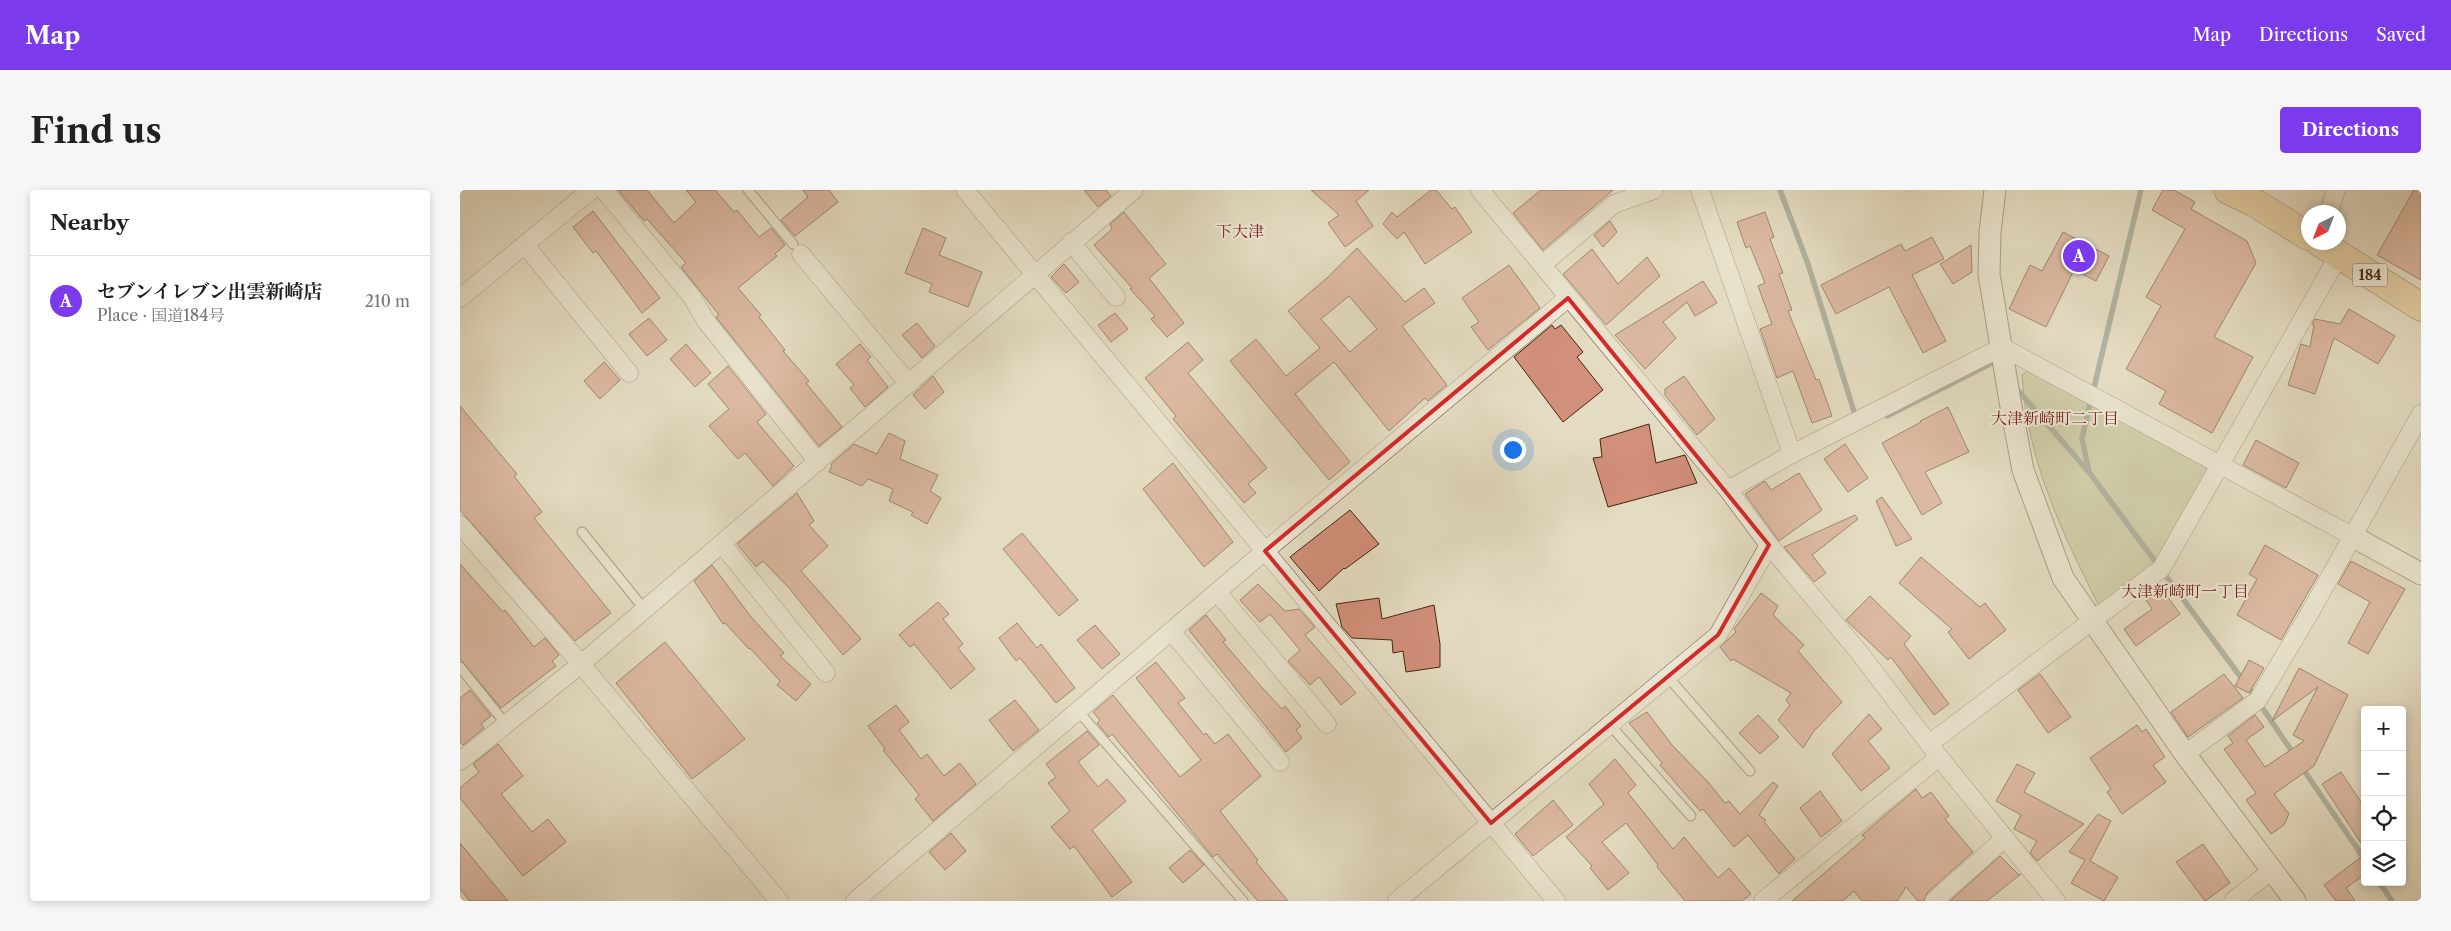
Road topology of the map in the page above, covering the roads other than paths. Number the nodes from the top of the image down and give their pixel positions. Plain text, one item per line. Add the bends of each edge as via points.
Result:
1 (591, 190) edge
2 (604, 190) edge
3 (748, 190) edge
4 (965, 190) edge
5 (1134, 190) edge
6 (1480, 190) edge
7 (1654, 190) edge
8 (1700, 190) edge
9 (1995, 190) edge
10 (2228, 190) edge
11 (2336, 190) edge
12 (2331, 205) edge
13 (2301, 232) edge
14 (1071, 242) junction
15 (524, 245) junction
16 (797, 249) joint
17 (2328, 250) edge
18 (2331, 250) edge
19 (1542, 265) junction
20 (1034, 274) junction
21 (1116, 297) dead end
22 (460, 298) edge
23 (1568, 298) junction
24 (2421, 307) edge
25 (2002, 347) junction
26 (629, 373) dead end
27 (909, 384) junction
28 (2421, 414) edge
29 (1792, 454) junction
30 (818, 462) junction
31 (2219, 464) junction
32 (1728, 490) junction
33 (460, 525) edge
34 (582, 532) dead end
35 (2352, 536) junction
36 (722, 544) junction
37 (1769, 545) junction
38 (1265, 551) junction
39 (2421, 574) edge
40 (1217, 592) junction
41 (645, 610) junction
42 (2093, 623) junction
43 (1171, 631) junction
44 (581, 664) junction
45 (460, 667) edge
46 (826, 673) dead end
47 (1668, 677) junction
48 (1078, 711) junction
49 (506, 723) junction
50 (1327, 724) dead end
51 (1610, 725) junction
52 (1934, 751) junction
53 (2185, 754) junction
54 (460, 760) edge
55 (1280, 762) dead end
56 (1750, 771) dead end
57 (1691, 816) dead end
58 (1491, 823) junction
59 (2004, 839) junction
60 (2271, 871) junction
61 (779, 901) edge
62 (855, 901) edge
63 (1243, 901) edge
64 (1397, 901) edge
65 (1556, 901) edge
66 (1763, 901) edge
67 (1934, 901) edge
68 (2056, 901) edge
69 (2233, 901) edge
70 (2294, 901) edge

1 - 15 street
2 - 30 street via 692,297 706,321
3 - 16 lane
4 - 20 street
5 - 14 street
6 - 19 street
7 - 19 street via 1614,204
8 - 29 street
9 - 25 street via 1989,274
10 - 13 highway
11 - 12 street
14 - 20 street
14 - 21 street
15 - 22 street
15 - 26 street
16 - 27 street
17 - 31 street
18 - 24 highway, 184
19 - 23 street
20 - 27 street
20 - 38 street
23 - 32 street
23 - 38 street
25 - 29 street
25 - 31 street
25 - 42 street via 2023,470 2063,578
27 - 30 street
28 - 35 street
29 - 32 street
30 - 36 street
31 - 35 street
31 - 42 street via 2161,569
32 - 37 street
33 - 44 street
34 - 41 lane
35 - 39 street
35 - 53 street via 2258,700
36 - 41 street
36 - 46 street
37 - 47 street via 1718,635
37 - 52 street via 1858,651
38 - 40 street
38 - 58 street
40 - 43 street
40 - 50 street
41 - 44 street
42 - 52 street
42 - 53 street
43 - 48 street
43 - 55 street
44 - 49 street
44 - 61 street
45 - 49 lane
47 - 51 street
47 - 56 lane
48 - 62 street
48 - 63 lane
49 - 54 street
51 - 57 lane
51 - 58 street
52 - 59 street
52 - 66 street
53 - 60 street
58 - 64 street
58 - 65 street
59 - 67 street
59 - 68 street
60 - 69 street
60 - 70 street

